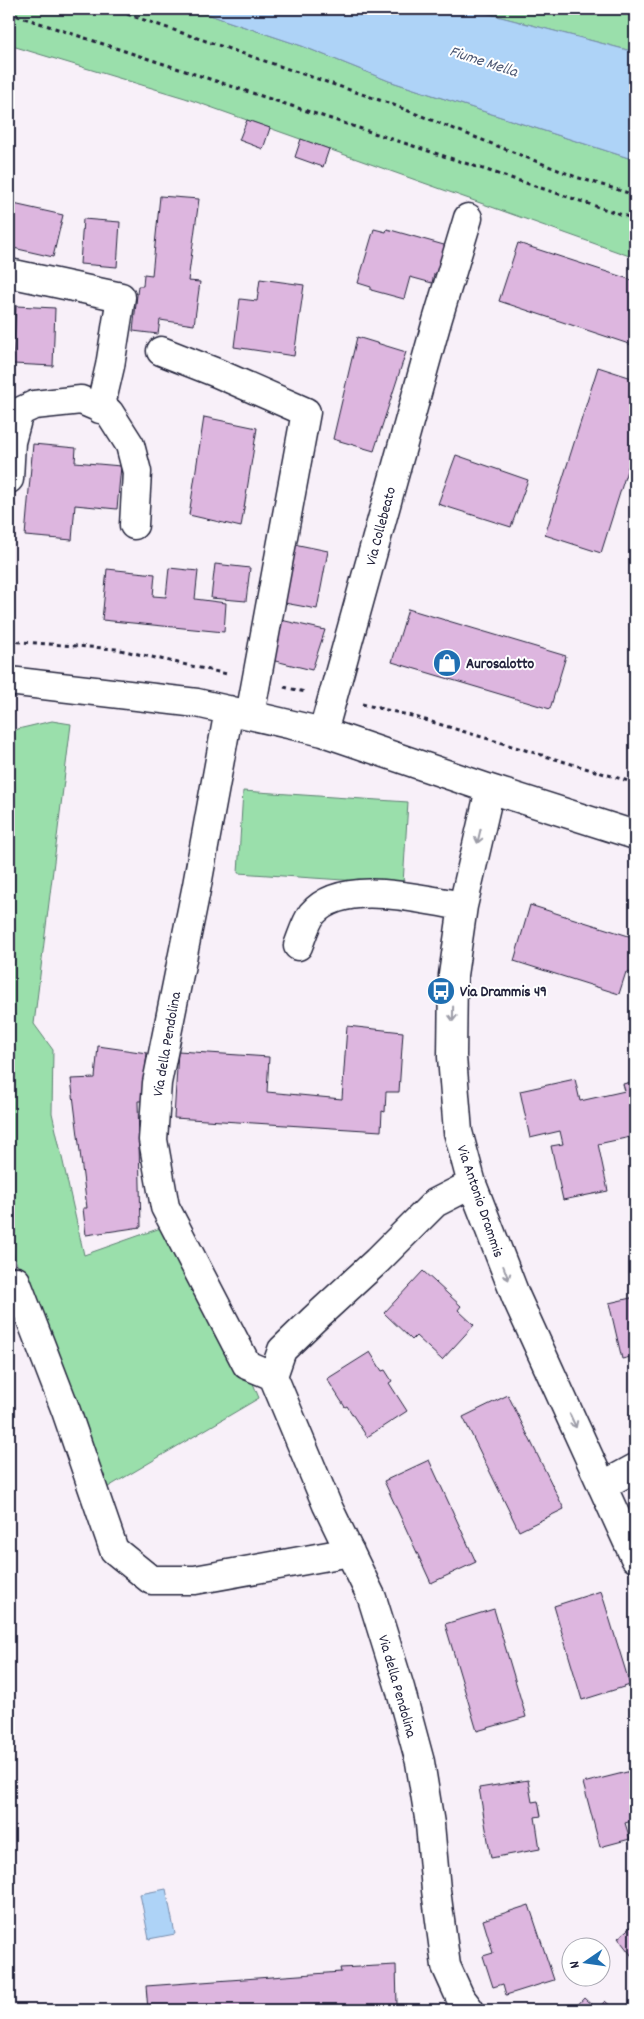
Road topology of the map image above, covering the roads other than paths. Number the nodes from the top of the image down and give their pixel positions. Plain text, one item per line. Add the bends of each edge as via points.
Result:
1 (468, 218) dead end
2 (9, 273) edge
3 (161, 351) dead end
4 (100, 409) junction
5 (9, 479) edge
6 (134, 525) dead end
7 (9, 681) edge
8 (239, 712) junction
9 (323, 732) junction
10 (490, 789) junction
11 (635, 835) edge
12 (463, 906) junction
13 (298, 946) dead end
14 (472, 1184) junction
15 (16, 1281) dead end
16 (273, 1376) junction
17 (635, 1468) edge
18 (602, 1486) junction
19 (350, 1552) junction
20 (635, 1558) edge
21 (470, 2010) edge

1 - 9 street, Via Collebeato
2 - 4 street via 121,297
3 - 8 street via 306,412
4 - 5 street via 81,400 34,405 19,412 11,442
4 - 6 street via 109,412 130,445 138,472
7 - 8 street via 197,703
8 - 9 street
8 - 16 street, Via della Pendolina via 197,885 157,1083 153,1140 165,1207 247,1365
9 - 10 street
10 - 11 street
10 -> 12 street, Via Antonio Drammis
12 - 13 street via 373,892 334,897 312,914
12 -> 14 street, Via Antonio Drammis via 453,975 452,1057 458,1132
14 - 16 street via 435,1203 314,1319 282,1350
14 -> 18 street, Via Antonio Drammis via 516,1297
15 - 19 street via 114,1550 121,1556 151,1580 195,1580
16 - 19 street, Via della Pendolina
17 - 18 street
18 - 20 street, Via Antonio Drammis
19 - 21 street, Via della Pendolina via 372,1598 403,1697 430,1824 446,1966 460,1997

